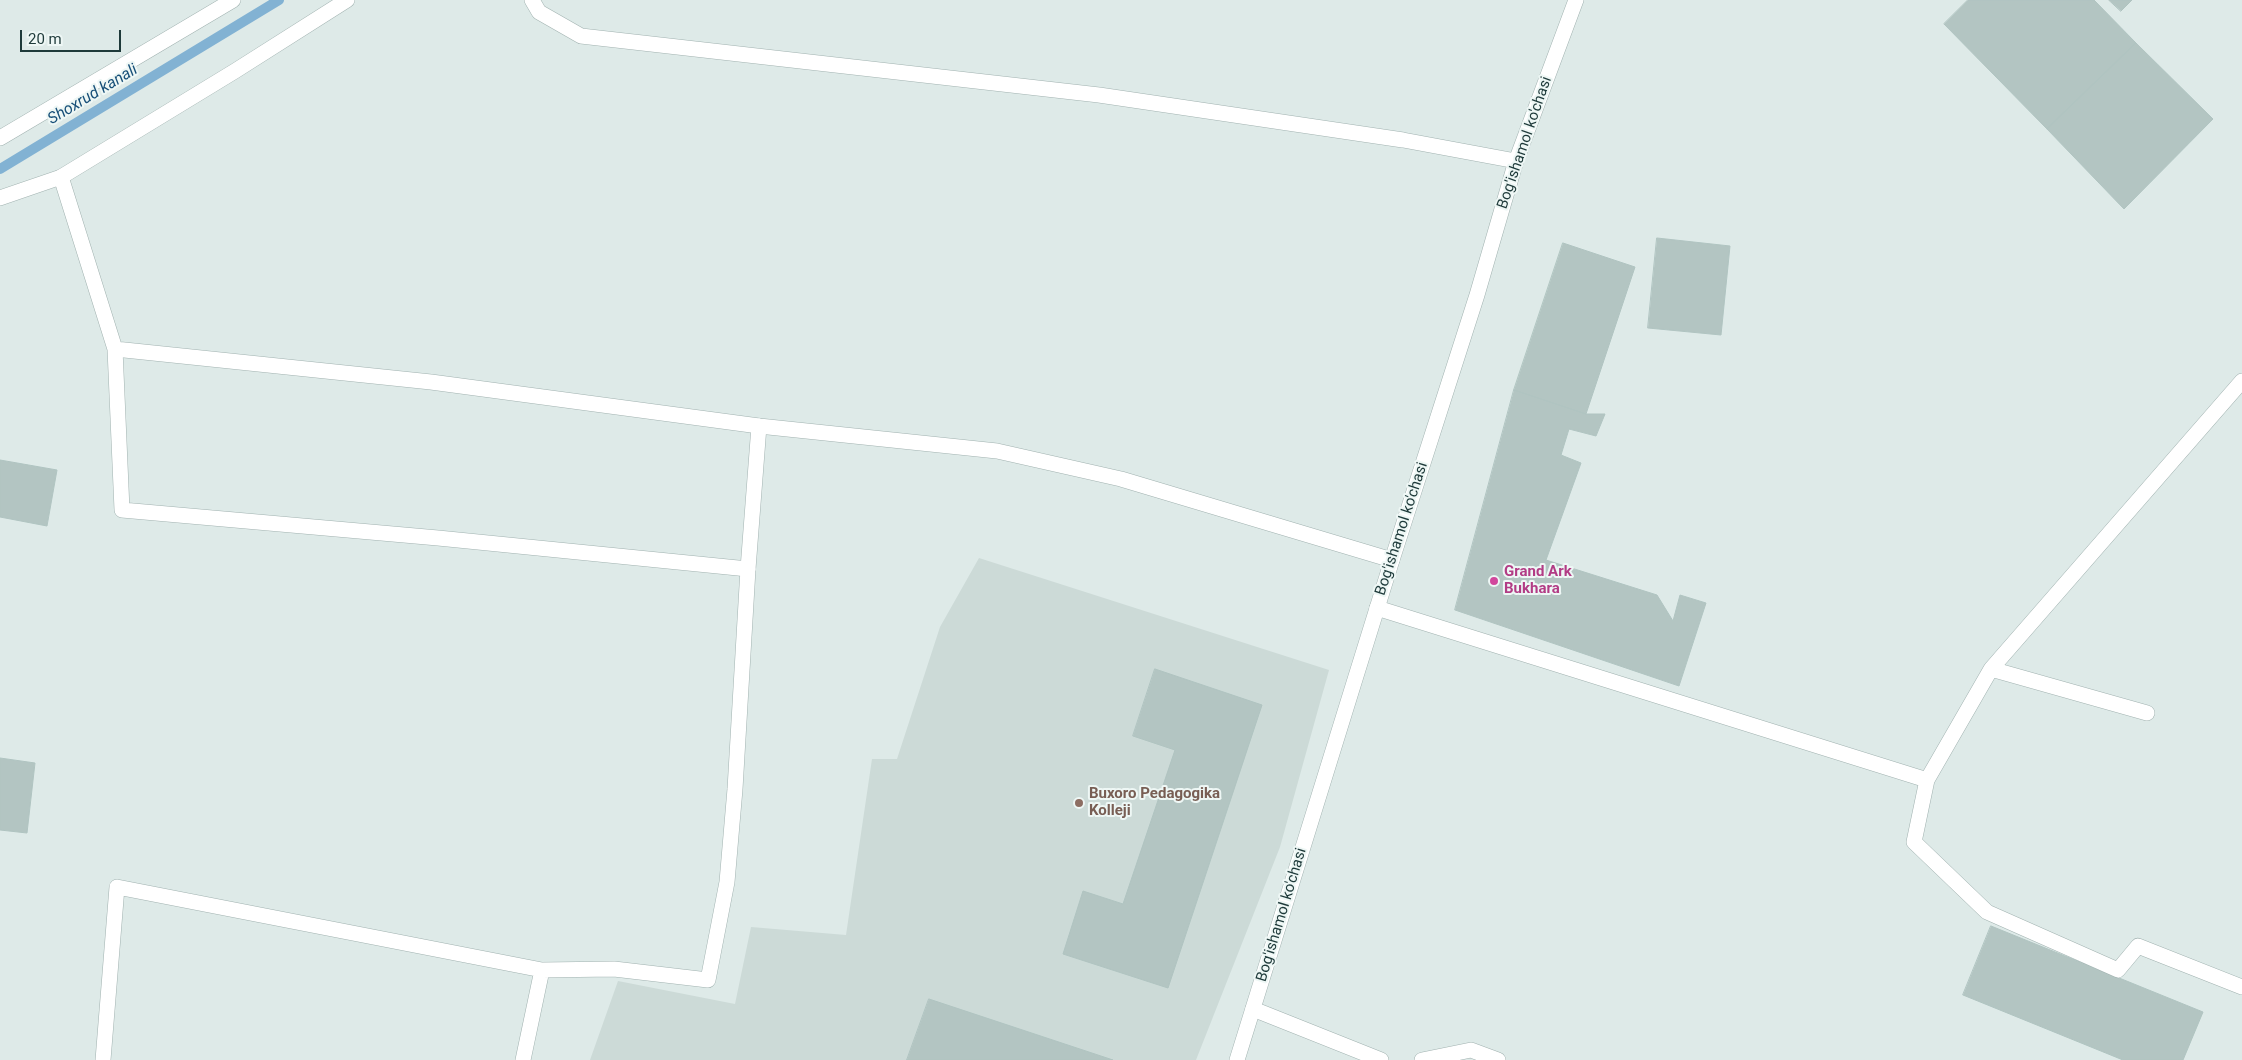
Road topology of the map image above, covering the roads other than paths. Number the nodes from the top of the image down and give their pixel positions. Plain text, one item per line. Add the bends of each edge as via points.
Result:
1 (233, 0) edge
2 (347, 0) edge
3 (532, 0) edge
4 (1576, 0) edge
5 (0, 138) edge
6 (1516, 161) junction
7 (61, 177) junction
8 (0, 198) edge
9 (115, 348) junction
10 (2242, 381) edge
11 (759, 426) junction
12 (1392, 560) junction
13 (748, 569) junction
14 (1377, 608) junction
15 (1991, 669) junction
16 (2147, 713) dead end
17 (1927, 780) junction
18 (542, 970) junction
19 (2242, 987) edge
20 (1253, 1009) junction
21 (1469, 1055) edge
22 (103, 1060) edge
23 (523, 1060) edge
24 (1237, 1060) edge
25 (1381, 1060) edge
26 (1422, 1060) edge
27 (1498, 1060) edge

1 - 5 street
2 - 7 street
3 - 6 street via 539,12 581,36 1100,94 1403,140
4 - 6 street, Bog'ishamol ko'chasi
6 - 12 street, Bog'ishamol ko'chasi via 1477,295
7 - 8 street
7 - 9 street
9 - 11 street via 431,382
9 - 13 street via 122,510
10 - 15 street
11 - 12 street via 997,451 1121,479
11 - 13 street
12 - 14 street, Bog'ishamol ko'chasi
13 - 18 street via 726,882 708,980 614,970
14 - 17 street
14 - 20 street, Bog'ishamol ko'chasi
15 - 16 street
15 - 17 street
17 - 19 street via 1914,842 1987,912 2118,970 2138,946
18 - 22 street via 117,887
18 - 23 street
20 - 24 street, Bog'ishamol ko'chasi
20 - 25 street
21 - 26 street
21 - 27 street

